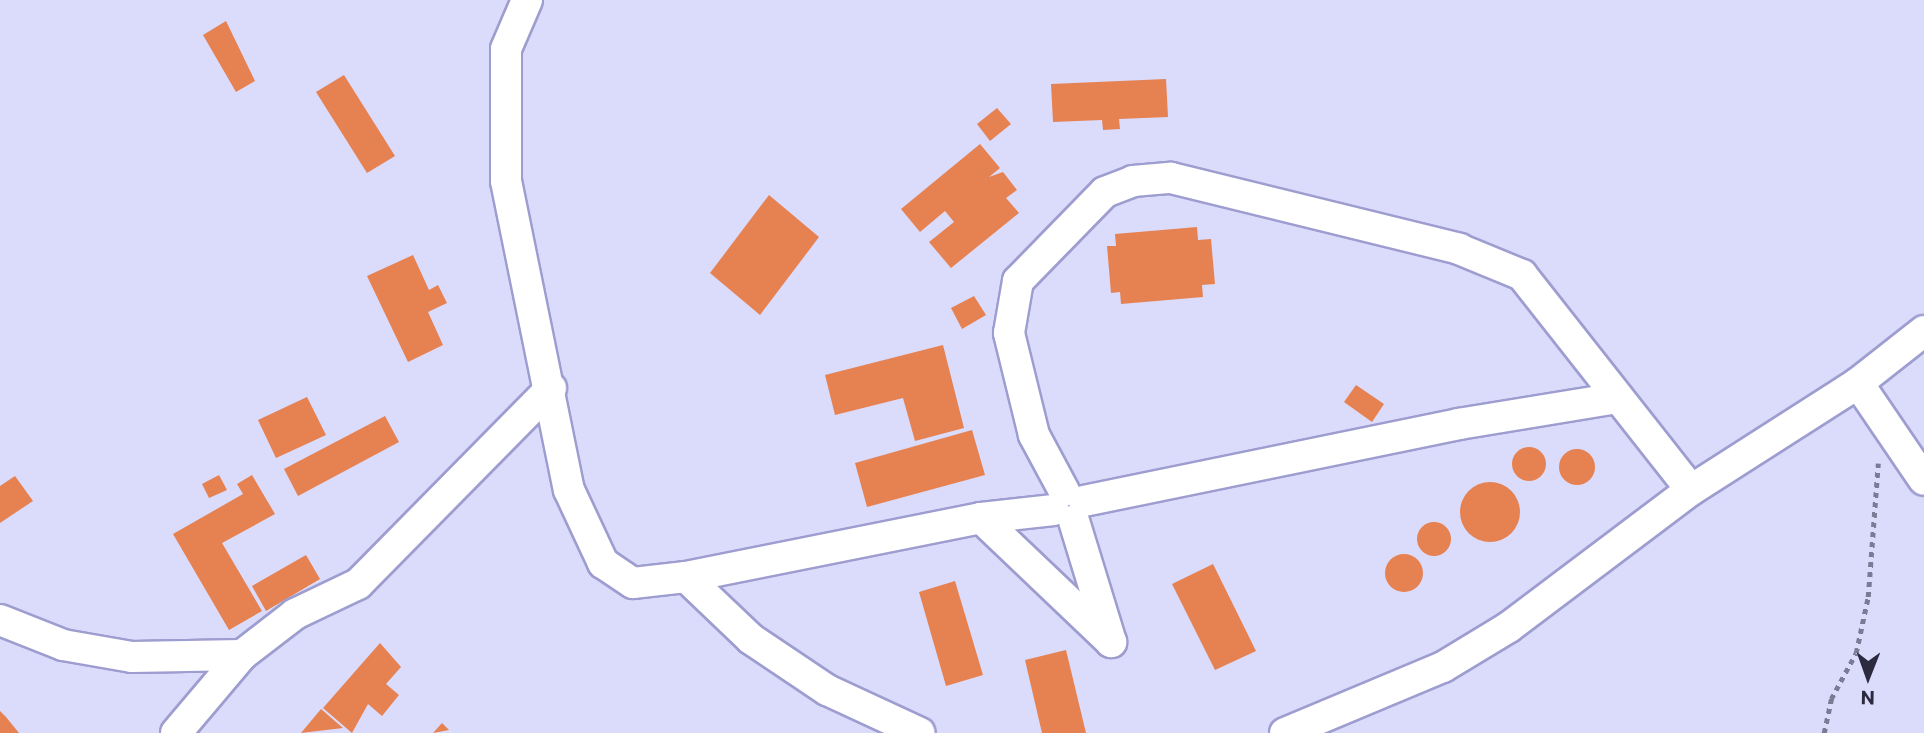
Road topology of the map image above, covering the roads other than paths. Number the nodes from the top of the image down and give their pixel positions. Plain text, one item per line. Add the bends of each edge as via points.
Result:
1 (520, 3) edge
2 (1924, 331) edge
3 (1858, 383) junction
4 (551, 388) junction
5 (1618, 398) junction
6 (1924, 480) edge
7 (1691, 490) junction
8 (1069, 506) junction
9 (981, 519) junction
10 (686, 577) junction
11 (0, 620) edge
12 (242, 655) junction
13 (176, 733) edge
14 (920, 733) edge
15 (1286, 733) edge

1 - 4 street via 506,49 506,181
2 - 3 street
3 - 6 street
3 - 7 street
4 - 10 street via 569,490 603,563 633,583
4 - 12 street via 358,584 295,614
5 - 7 street
5 - 8 street via 1459,424
5 - 8 street via 1521,275 1495,262 1171,178 1133,181 1105,192 1018,281 1012,310 1009,333 1034,435
7 - 15 street via 1509,627 1443,667
8 - 9 street
8 - 9 street via 1111,642
9 - 10 street
10 - 14 street via 751,639 805,675
11 - 12 street via 63,645 132,657
12 - 13 street

